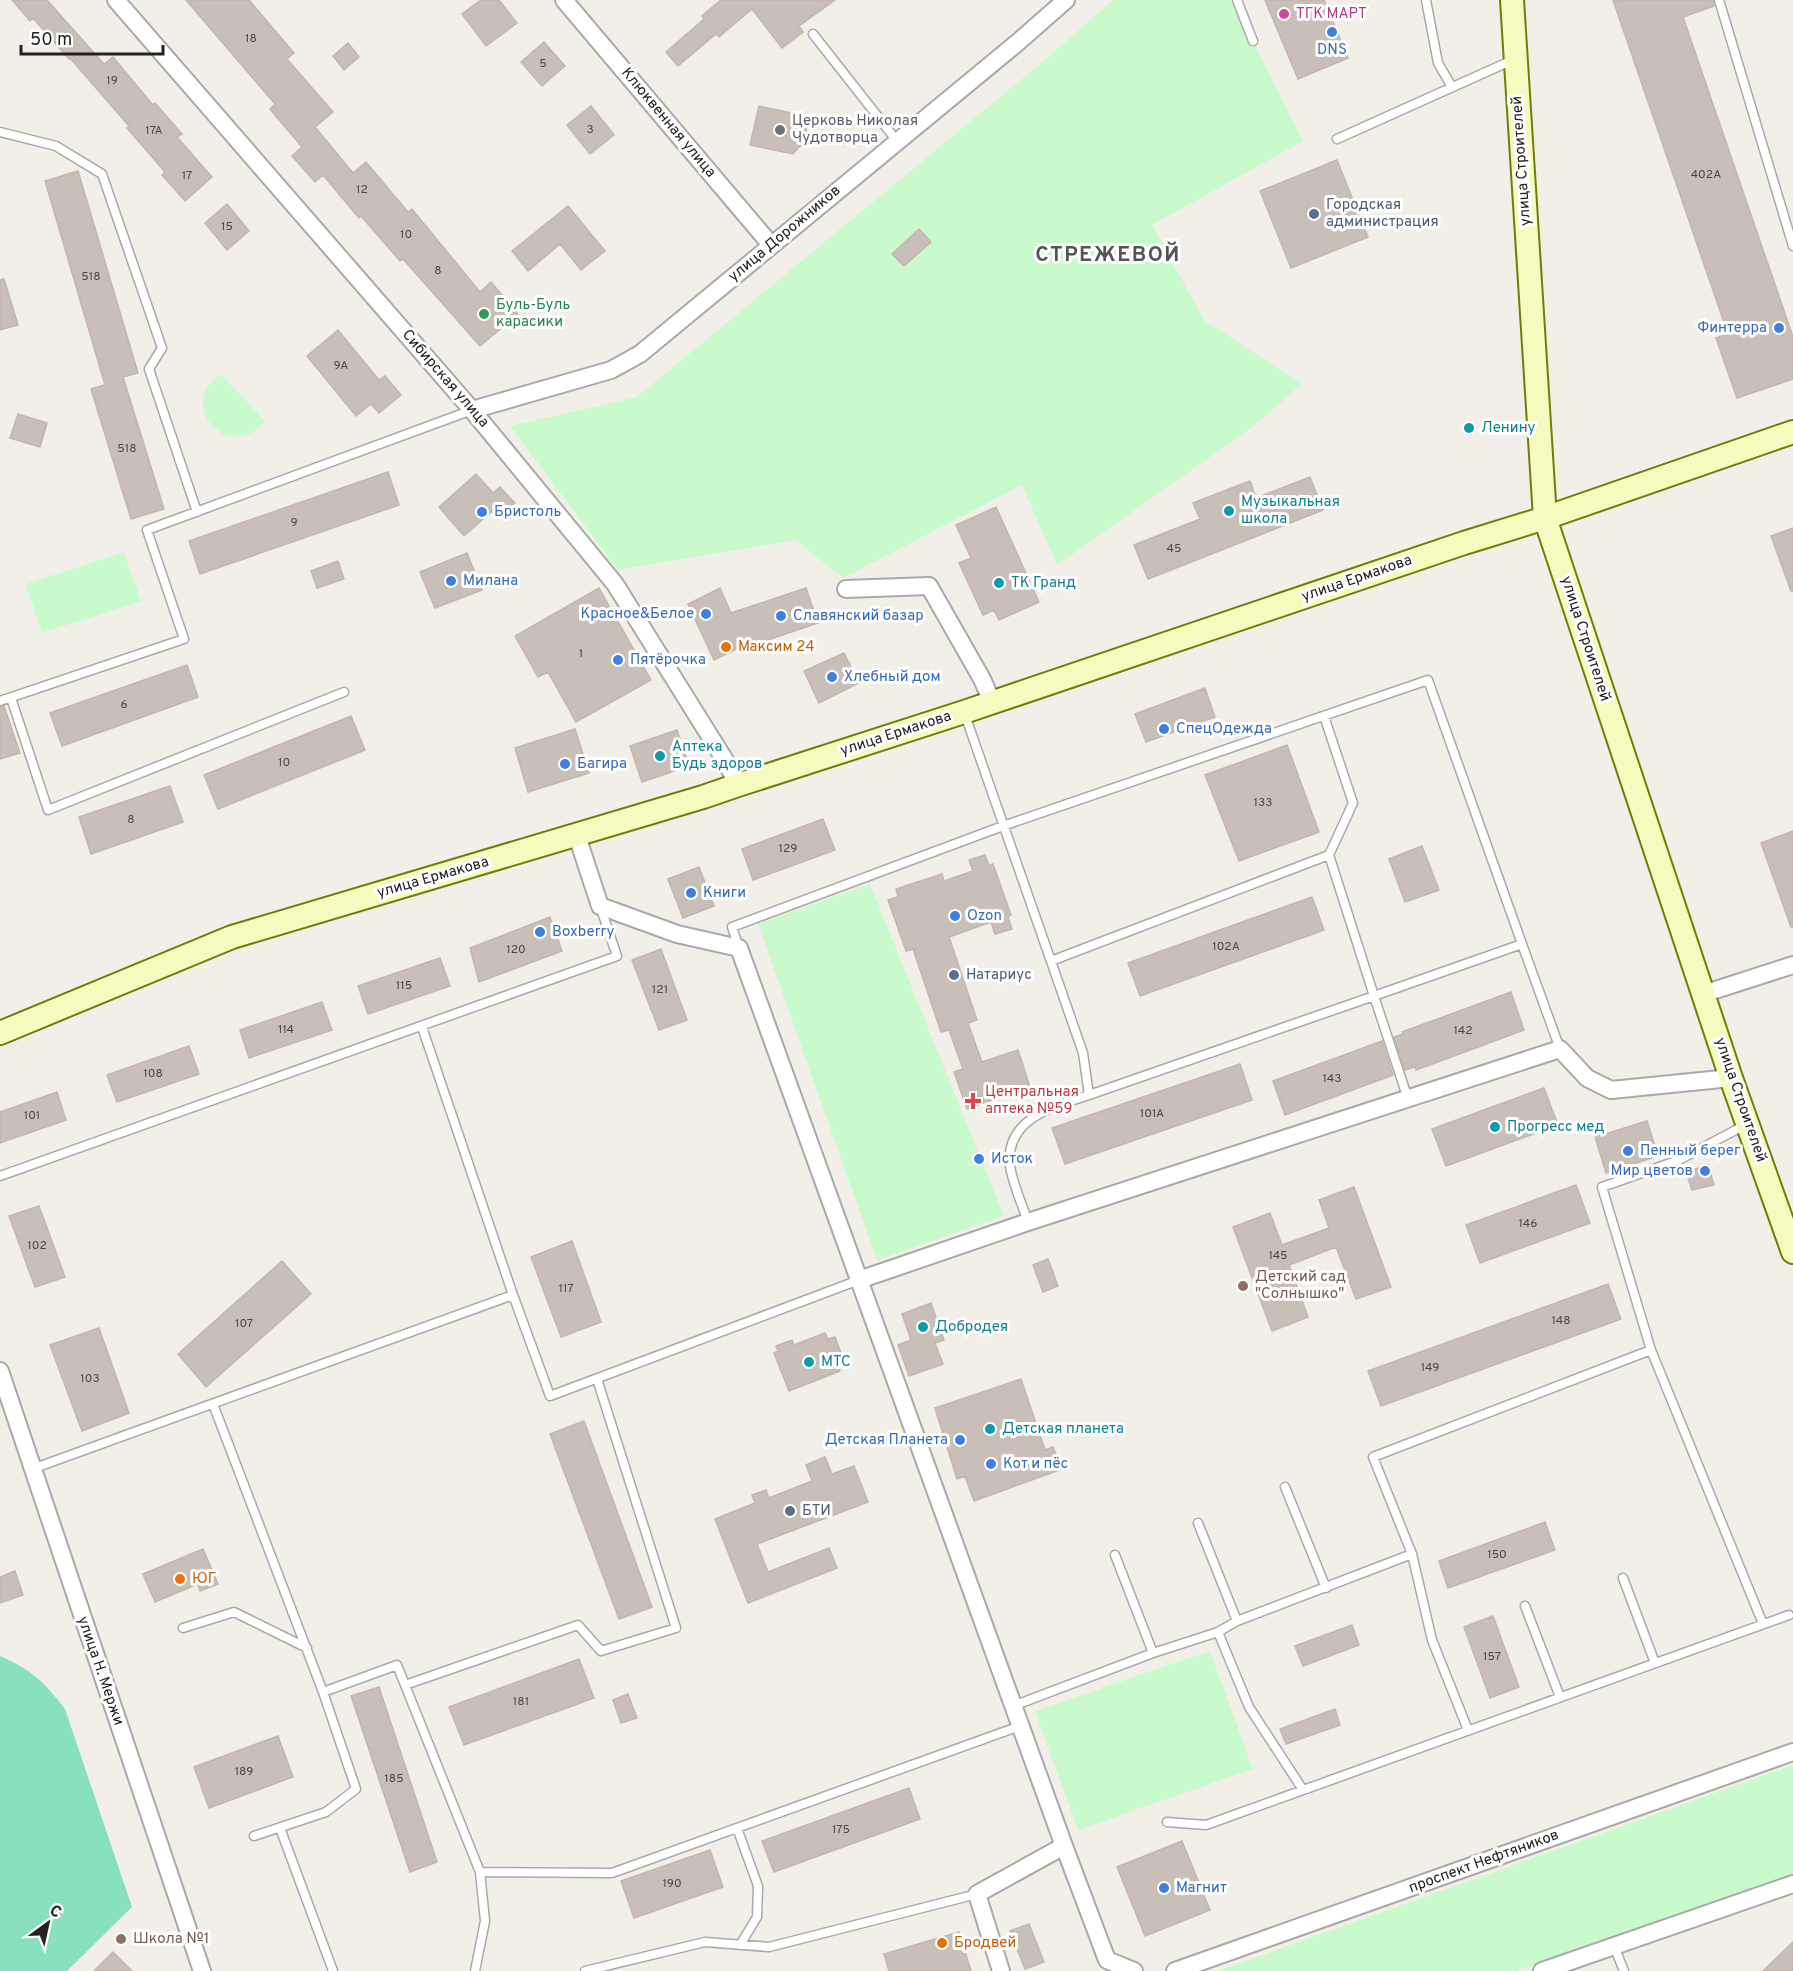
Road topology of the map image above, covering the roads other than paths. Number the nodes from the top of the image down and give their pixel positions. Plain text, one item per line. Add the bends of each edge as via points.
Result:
1 (116, 0) edge
2 (564, 0) edge
3 (1066, 0) edge
4 (1237, 0) edge
5 (1426, 0) edge
6 (1512, 0) edge
7 (1719, 0) edge
8 (813, 34) dead end
9 (1253, 41) dead end
10 (1515, 59) junction
11 (1452, 87) junction
12 (0, 132) edge
13 (1337, 139) dead end
14 (897, 141) junction
15 (771, 245) junction
16 (1793, 246) edge
17 (472, 410) junction
18 (1793, 432) edge
19 (196, 512) junction
20 (1545, 518) junction
21 (846, 588) dead end
22 (344, 692) dead end
23 (10, 698) junction
24 (0, 701) edge
25 (992, 702) junction
26 (964, 712) junction
27 (1324, 716) junction
28 (738, 784) junction
29 (1003, 826) junction
30 (577, 836) junction
31 (1329, 855) junction
32 (600, 906) junction
33 (1522, 944) junction
34 (739, 948) junction
35 (1051, 960) junction
36 (1793, 964) edge
37 (1703, 994) junction
38 (1374, 996) junction
39 (423, 1027) junction
40 (0, 1033) edge
41 (1560, 1049) junction
42 (1731, 1078) junction
43 (1089, 1095) junction
44 (1408, 1099) junction
45 (1748, 1124) junction
46 (0, 1176) edge
47 (1028, 1222) junction
48 (1793, 1252) edge
49 (859, 1280) junction
50 (513, 1295) junction
51 (1651, 1350) junction
52 (0, 1371) edge
53 (597, 1379) junction
54 (213, 1404) junction
55 (32, 1469) junction
56 (1285, 1487) dead end
57 (1198, 1523) dead end
58 (1412, 1554) junction
59 (1115, 1555) dead end
60 (1623, 1578) dead end
61 (1326, 1587) junction
62 (1525, 1606) dead end
63 (1789, 1615) dead end
64 (1237, 1621) junction
65 (1763, 1624) junction
66 (183, 1628) dead end
67 (1218, 1632) junction
68 (307, 1648) junction
69 (1153, 1653) junction
70 (1655, 1663) junction
71 (405, 1685) junction
72 (323, 1692) junction
73 (1560, 1697) junction
74 (1013, 1706) junction
75 (1020, 1726) junction
76 (1468, 1730) junction
77 (1793, 1752) edge
78 (1303, 1790) junction
79 (1167, 1822) dead end
80 (280, 1828) junction
81 (736, 1828) junction
82 (254, 1836) dead end
83 (1064, 1846) junction
84 (480, 1872) junction
85 (1793, 1884) edge
86 (977, 1893) junction
87 (740, 1945) junction
88 (1614, 1946) junction
89 (202, 1971) edge
90 (333, 1971) edge
91 (475, 1971) edge
92 (585, 1971) edge
93 (1001, 1971) edge
94 (1134, 1971) edge
95 (1175, 1971) edge
96 (1542, 1971) edge
97 (1624, 1971) edge

1 - 17 street, Сибирская улица
2 - 15 street, Клюквенная улица
3 - 14 street, улица Дорожников
4 - 9 lane
5 - 11 lane via 1438,63
6 - 10 street, улица Строителей
7 - 16 lane
8 - 14 lane
10 - 11 lane
10 - 20 street, улица Строителей
11 - 13 lane
12 - 19 lane via 56,146 102,174 162,348 149,369
14 - 15 street, улица Дорожников
15 - 17 street, улица Дорожников via 640,354 611,370
17 - 19 lane
17 - 28 street, Сибирская улица via 615,585
18 - 20 street, улица Ермакова
19 - 23 lane via 147,530 184,639
20 - 25 street, улица Ермакова
20 - 37 street, улица Строителей
21 - 25 street via 928,585
22 - 23 lane via 48,810
23 - 24 lane
25 - 26 street, улица Ермакова
26 - 28 street, улица Ермакова
26 - 29 lane
27 - 29 lane
27 - 31 lane via 1353,803
27 - 33 lane via 1428,680
28 - 30 street, улица Ермакова
29 - 34 lane via 732,927
29 - 35 lane
30 - 32 street
30 - 40 street, улица Ермакова via 232,937
31 - 35 lane
31 - 38 lane
32 - 34 street via 677,934
32 - 39 lane via 617,956
33 - 38 lane
33 - 41 lane
34 - 49 street
35 - 43 lane via 1083,1053
36 - 37 street
37 - 42 street, улица Строителей
38 - 43 lane
38 - 44 lane
39 - 46 lane
39 - 50 lane
41 - 42 street via 1587,1078 1611,1090
41 - 44 street
42 - 45 street, улица Строителей
43 - 47 lane via 1050,1107 1028,1120 1013,1139 1010,1164
44 - 47 street
45 - 48 street, улица Строителей
45 - 51 lane via 1679,1160 1602,1187
47 - 49 street
49 - 53 lane
49 - 74 street
50 - 53 lane via 550,1396
50 - 54 lane
51 - 58 lane via 1373,1457
51 - 65 lane
52 - 55 street, улица Н. Мержи
53 - 71 lane via 676,1628 601,1651 578,1625
54 - 55 lane
54 - 68 lane
55 - 89 street, улица Н. Мержи
56 - 61 lane
57 - 64 lane
58 - 61 lane
58 - 76 lane via 1432,1640
59 - 69 lane
60 - 70 lane
61 - 64 lane
62 - 73 lane
63 - 65 lane
64 - 67 lane
65 - 70 lane
66 - 68 lane via 234,1612
67 - 69 lane
67 - 78 lane via 1250,1707
68 - 72 lane
69 - 74 lane
70 - 73 lane
71 - 72 lane via 397,1665
71 - 84 lane
72 - 80 lane via 356,1789 326,1812
73 - 76 lane
74 - 75 street
75 - 81 lane
75 - 83 street
76 - 78 lane
77 - 95 street, проспект Нефтяников
78 - 79 lane via 1206,1825
80 - 82 lane
80 - 90 lane
81 - 84 lane via 612,1873
81 - 87 lane via 758,1886 757,1917
83 - 86 street
83 - 94 street via 1107,1960
84 - 91 lane via 485,1921
85 - 88 street
86 - 87 lane via 769,1947
86 - 93 street
87 - 92 lane via 705,1942
88 - 96 street
88 - 97 lane

